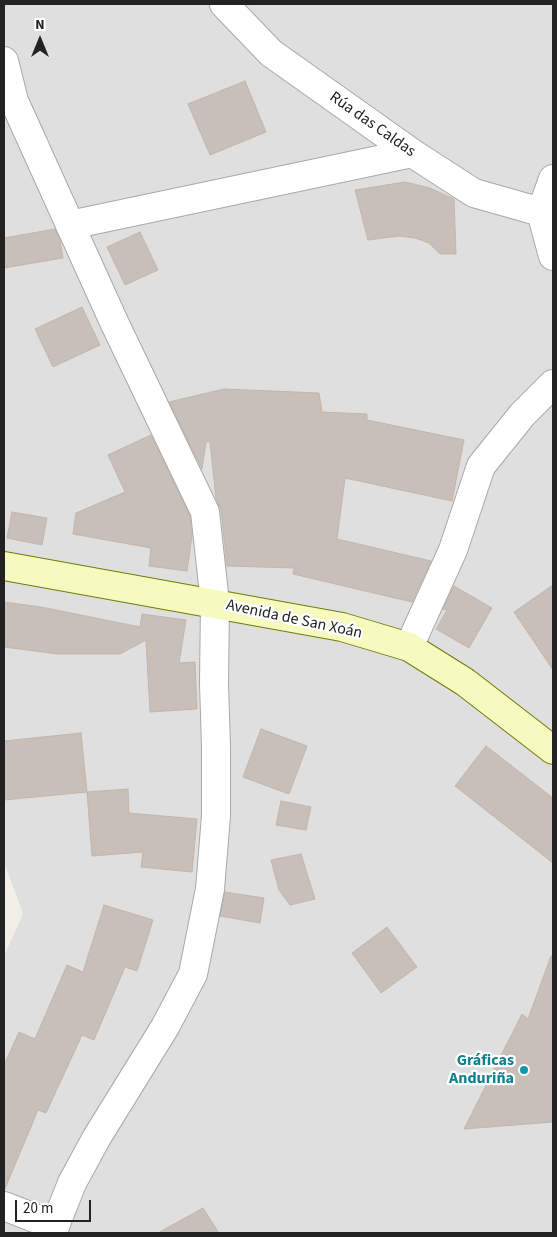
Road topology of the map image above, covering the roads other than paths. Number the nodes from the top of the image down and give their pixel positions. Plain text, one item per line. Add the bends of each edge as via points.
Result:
1 (224, 4) edge
2 (4, 61) edge
3 (412, 152) junction
4 (553, 179) edge
5 (541, 212) junction
6 (70, 225) junction
7 (553, 256) edge
8 (553, 384) edge
9 (4, 566) edge
10 (216, 603) junction
11 (409, 647) junction
12 (553, 750) edge
13 (4, 1206) edge
14 (54, 1230) edge

1 - 3 street, Rúa das Caldas via 271,53
2 - 6 street via 14,101
3 - 5 street, Rúa das Caldas via 474,193
3 - 6 street
4 - 5 street
5 - 7 street
6 - 10 street via 204,512
8 - 11 street via 522,415 482,466 453,550
9 - 10 main road, Avenida de San Xoán
10 - 11 main road, Avenida de San Xoán via 342,628
10 - 14 street via 216,816 210,889 193,974 165,1027 96,1137 72,1183
11 - 12 main road, Avenida de San Xoán via 465,682
13 - 14 street

